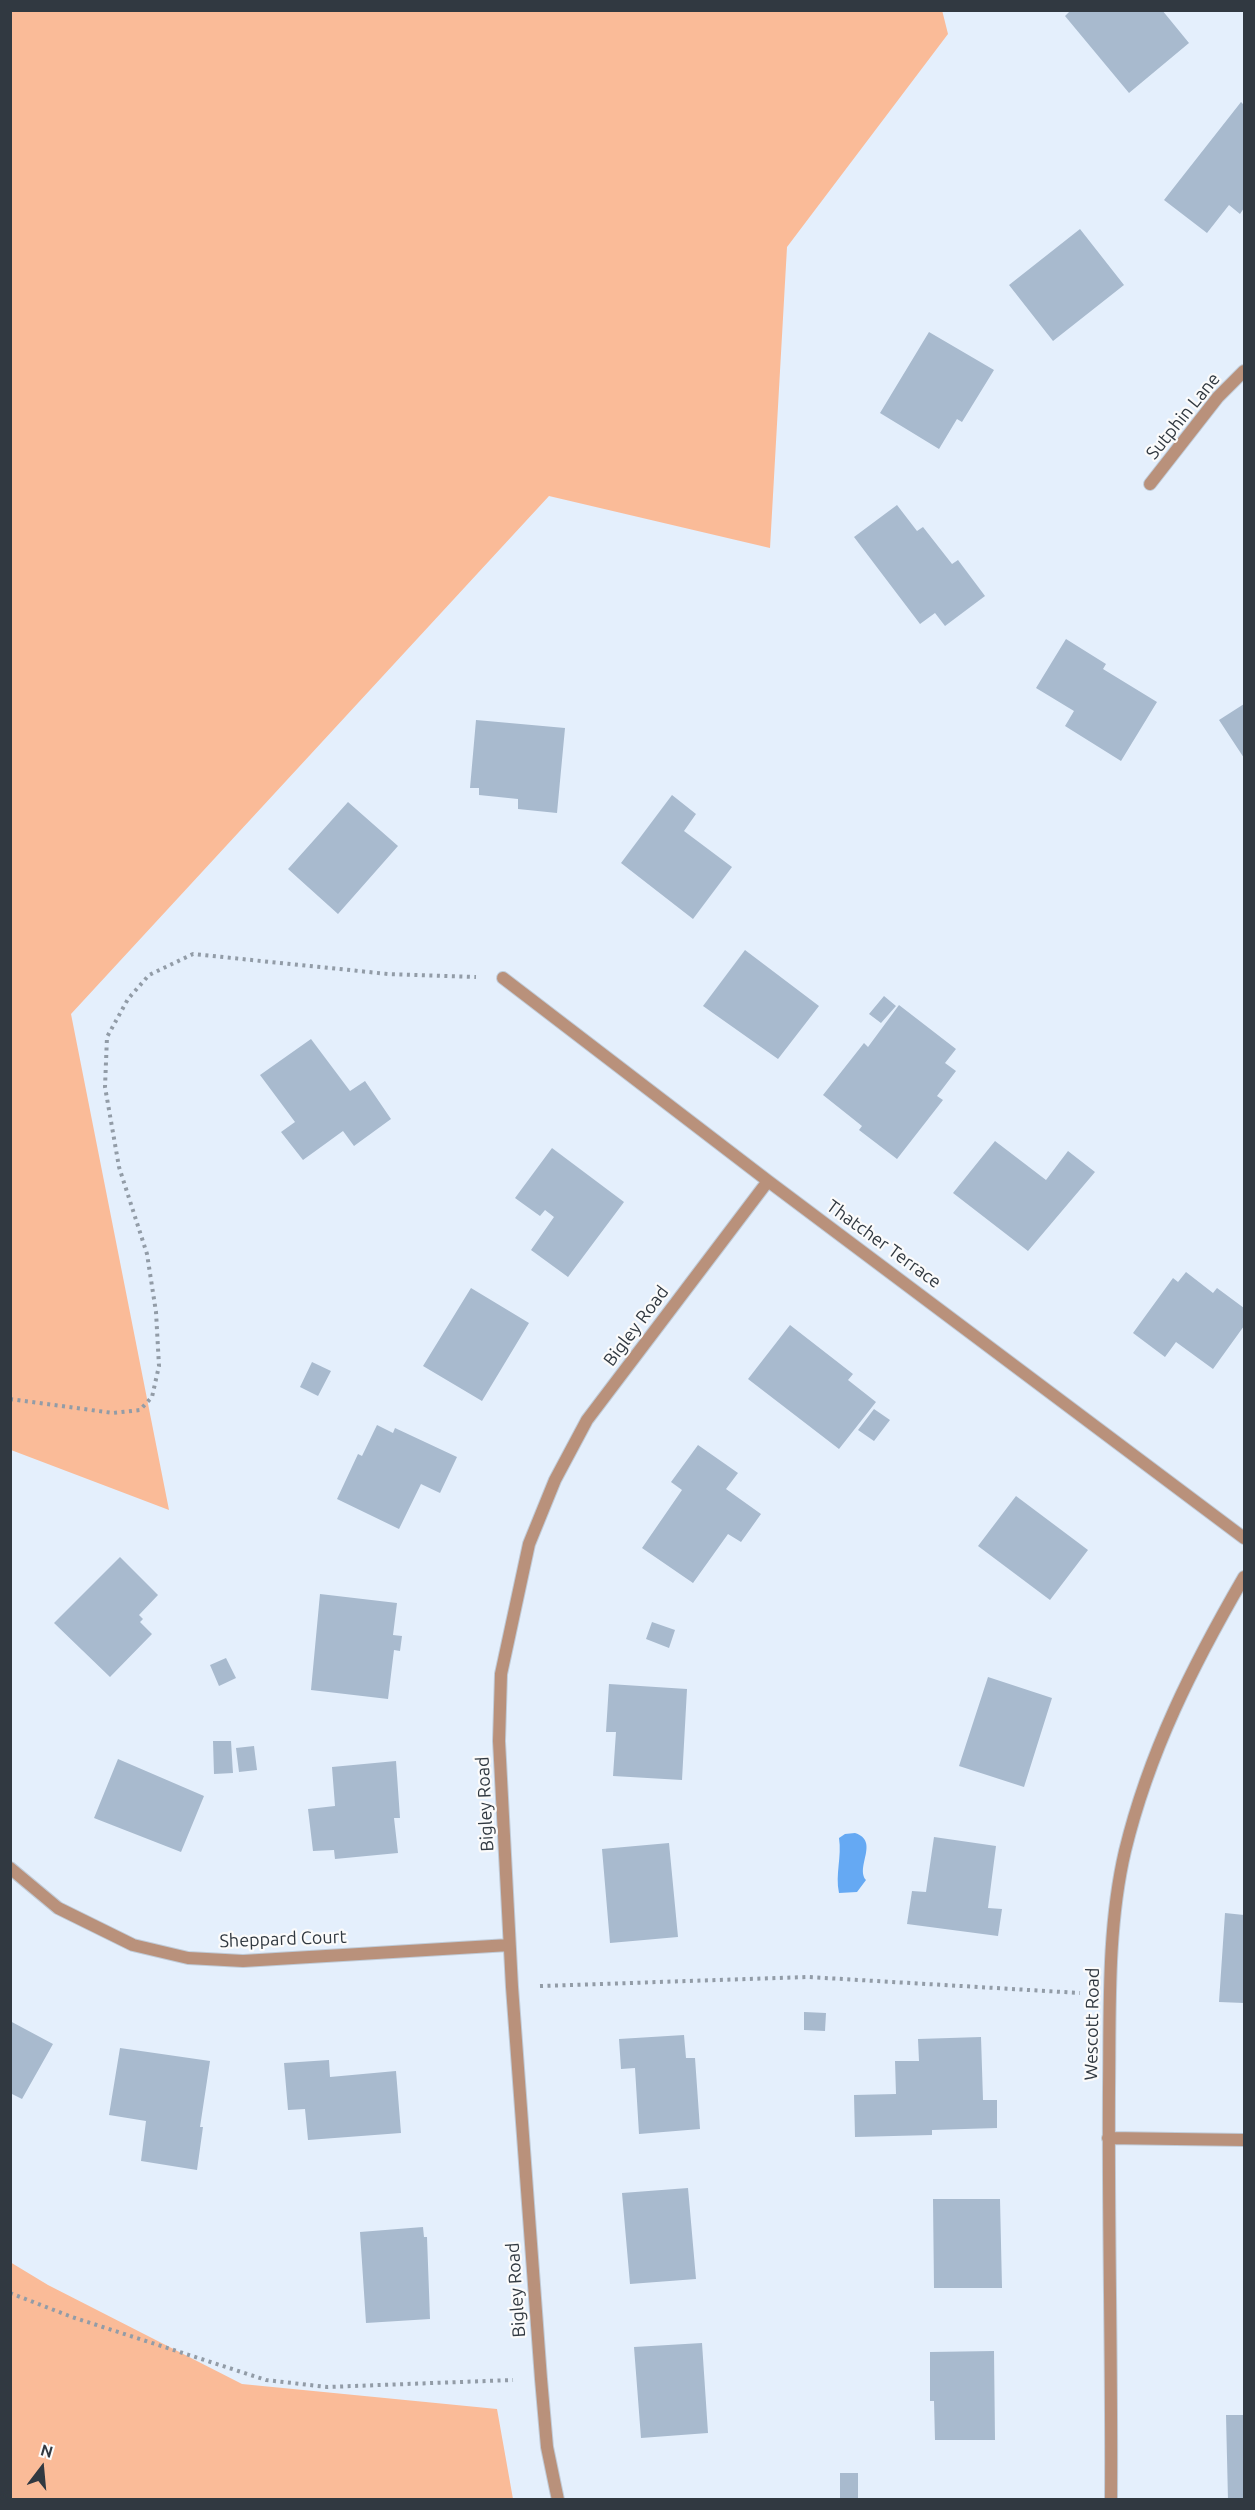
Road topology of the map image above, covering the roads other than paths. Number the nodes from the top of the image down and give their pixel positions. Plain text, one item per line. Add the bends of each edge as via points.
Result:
1 (1245, 371) edge
2 (1150, 484) dead end
3 (504, 978) road end
4 (768, 1181) junction
5 (1245, 1538) edge
6 (1245, 1577) edge
7 (10, 1868) edge
8 (509, 1945) junction
9 (1108, 2138) junction
10 (1245, 2140) edge
11 (558, 2499) edge
12 (1111, 2499) edge

1 - 2 street, Sutphin Lane via 1218,397
3 - 4 street, Thatcher Terrace
4 - 5 street, Thatcher Terrace
4 - 8 street, Bigley Road via 587,1420 555,1480 529,1544 501,1674 499,1741
6 - 9 street, Wescott Road via 1201,1651 1169,1718 1142,1790 1125,1854 1110,1994
7 - 8 street, Sheppard Court via 67,1912 133,1945 188,1958 243,1961
8 - 11 street, Bigley Road via 547,2447
9 - 10 street
9 - 12 street, Wescott Road

